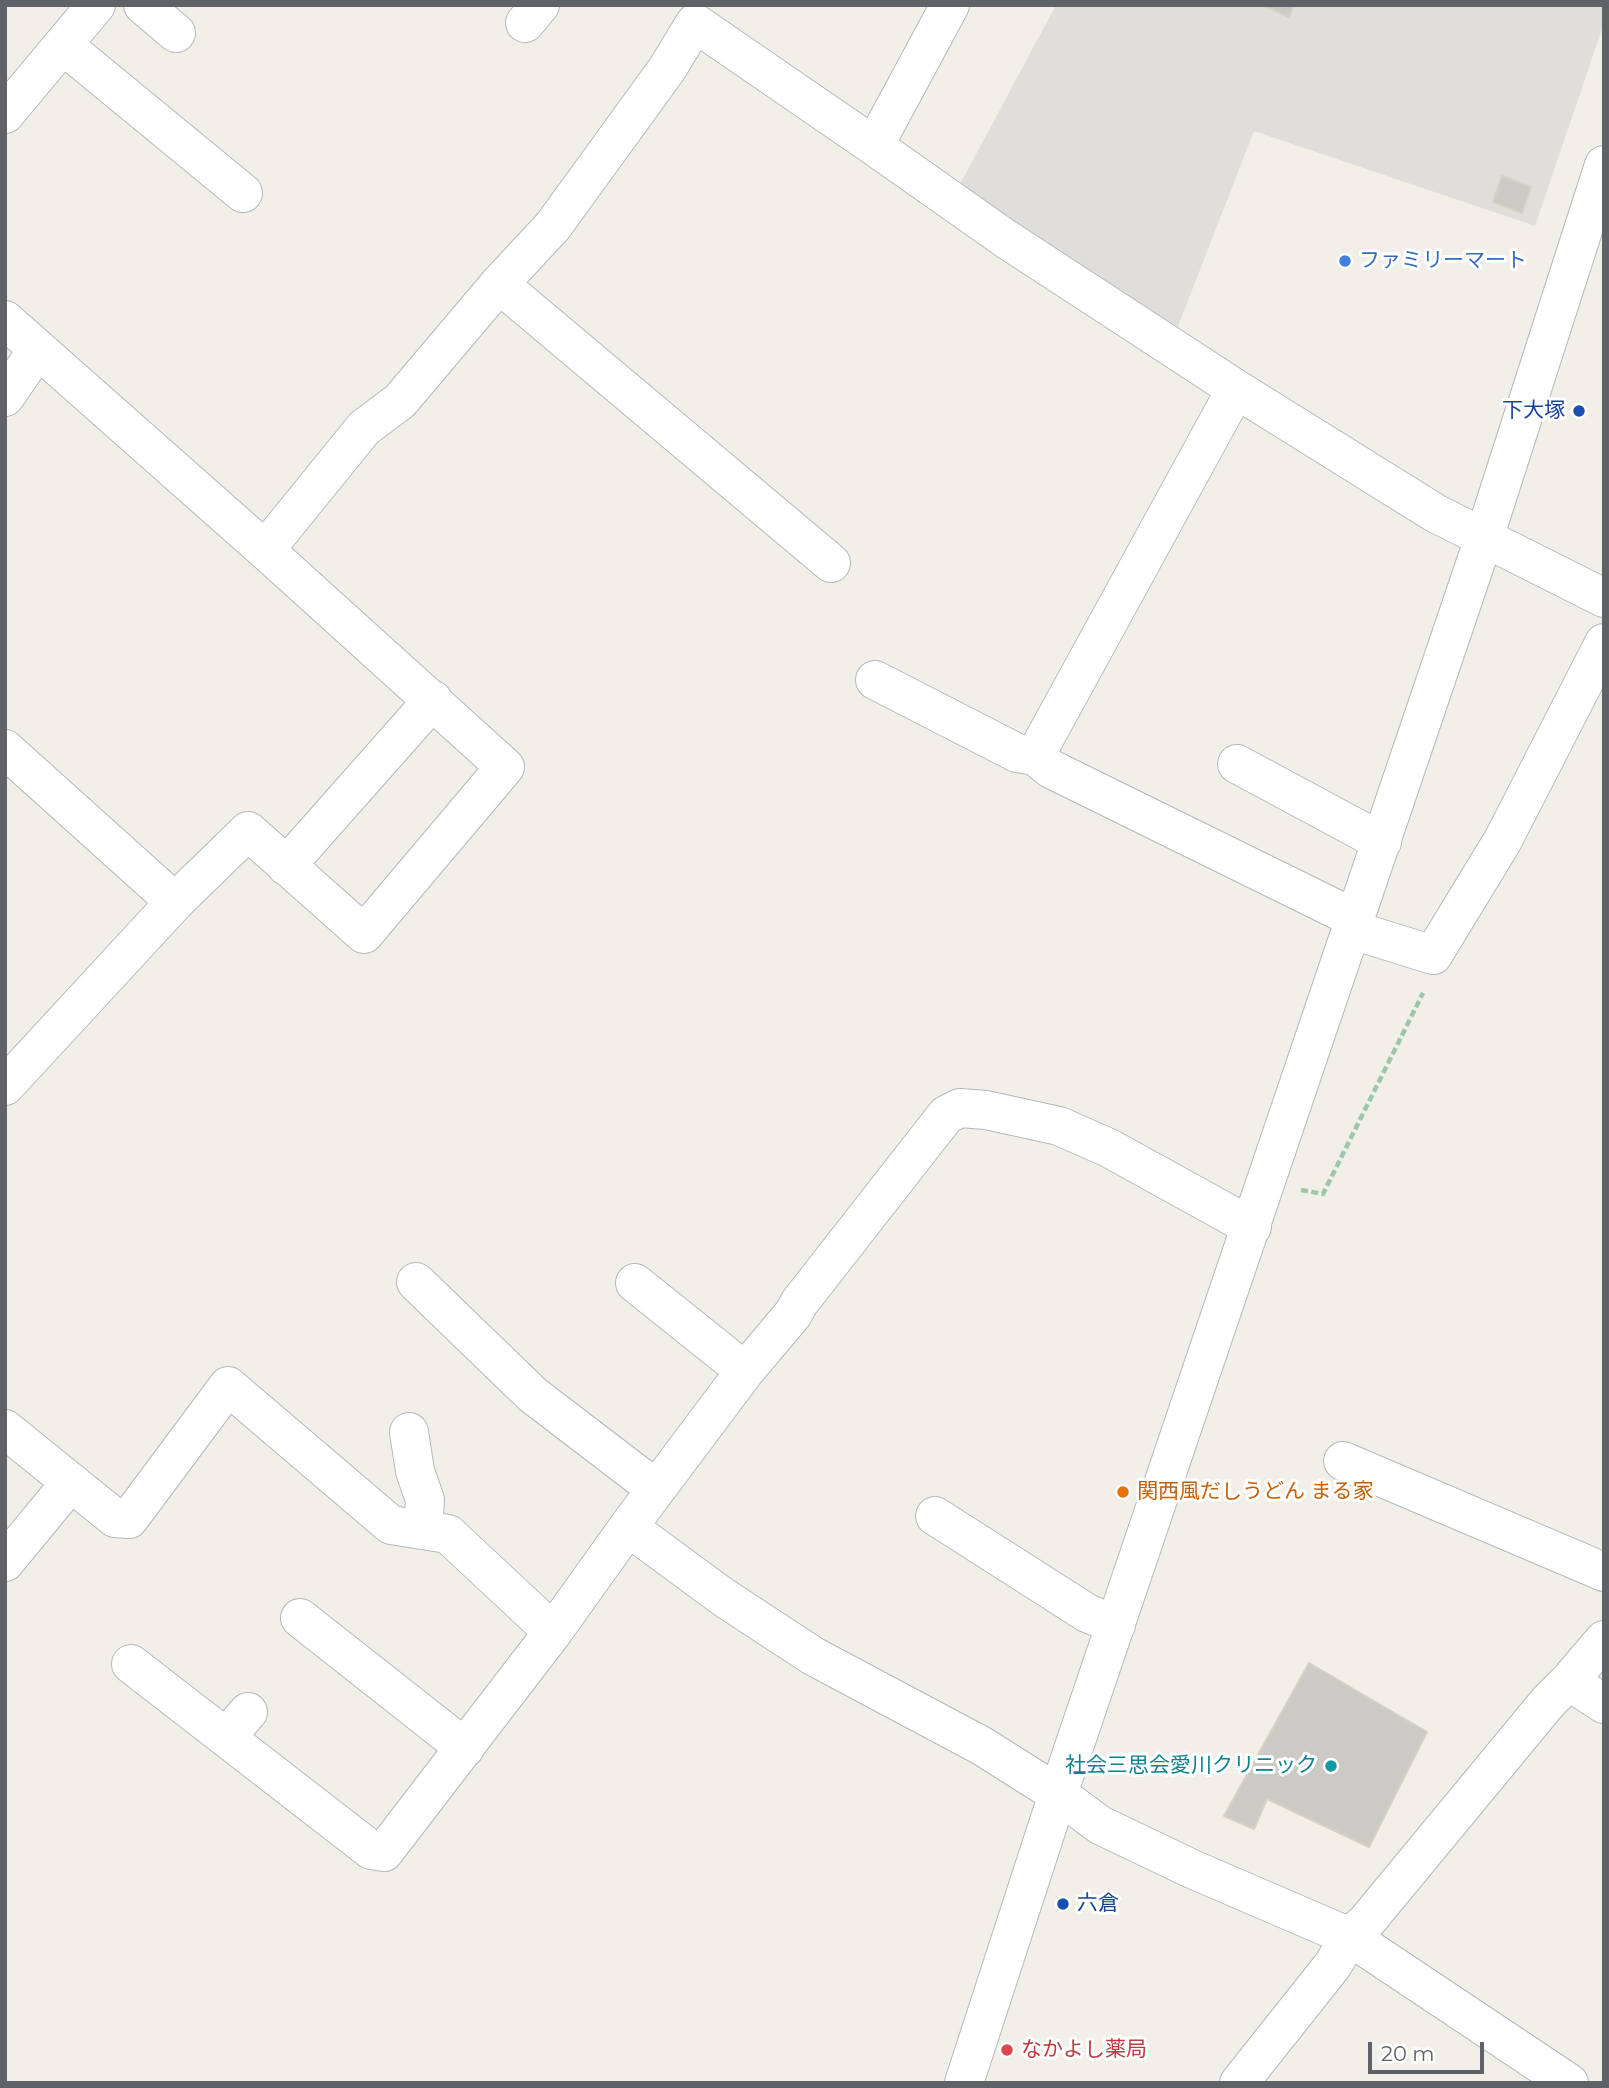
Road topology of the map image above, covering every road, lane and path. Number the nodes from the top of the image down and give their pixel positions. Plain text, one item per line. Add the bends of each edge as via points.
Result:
1 (96, 5) edge
2 (143, 5) edge
3 (950, 5) edge
4 (684, 14) edge
5 (176, 33) dead end
6 (63, 45) junction
7 (5, 114) edge
8 (874, 146) junction
9 (1604, 166) edge
10 (223, 190) dead end
11 (499, 284) junction
12 (5, 320) edge
13 (38, 349) junction
14 (1236, 389) junction
15 (5, 397) edge
16 (1484, 538) junction
17 (265, 550) junction
18 (831, 562) dead end
19 (1604, 598) edge
20 (1604, 643) edge
21 (875, 680) dead end
22 (433, 700) junction
23 (5, 749) edge
24 (1035, 756) junction
25 (1237, 764) dead end
26 (1382, 842) junction
27 (286, 866) junction
28 (175, 902) junction
29 (1354, 924) junction
30 (1433, 955) junction
31 (8, 1077) edge
32 (1266, 1184) junction
33 (1252, 1227) junction
34 (416, 1282) dead end
35 (635, 1283) dead end
36 (745, 1371) junction
37 (5, 1429) edge
38 (409, 1432) dead end
39 (1343, 1461) dead end
40 (71, 1482) junction
41 (656, 1489) junction
42 (935, 1516) dead end
43 (628, 1527) junction
44 (423, 1530) junction
45 (5, 1562) edge
46 (1604, 1572) edge
47 (300, 1618) dead end
48 (1116, 1625) junction
49 (553, 1632) junction
50 (1604, 1640) edge
51 (132, 1662) dead end
52 (1569, 1681) junction
53 (1604, 1704) edge
54 (465, 1748) junction
55 (1058, 1794) junction
56 (1350, 1937) junction
57 (964, 2083) edge
58 (1239, 2083) edge
59 (1569, 2083) edge

1 - 6 street
2 - 5 street
3 - 8 street
4 - 8 street
4 - 11 street via 667,69 553,226
6 - 7 street
6 - 10 street
8 - 14 street via 1006,239
9 - 16 street
11 - 17 street via 400,401 364,428
11 - 18 street via 733,460
12 - 13 street
13 - 15 street
13 - 17 street
14 - 16 street via 1435,513
14 - 24 street
16 - 19 street
16 - 26 street
17 - 22 street
20 - 30 street via 1503,839
21 - 24 street via 1017,753
22 - 27 street
22 - 27 street via 505,767 364,934
23 - 28 street
24 - 29 street via 1051,769 1203,827
25 - 26 street
26 - 29 street
27 - 28 street via 248,831
28 - 31 street
29 - 30 street
29 - 32 street
30 - 32 path via 1423,993 1323,1194
32 - 33 street
33 - 36 street via 1109,1148 1059,1126 960,1108 946,1115
33 - 48 street
34 - 41 street via 510,1354 533,1395
35 - 36 street
36 - 41 street
37 - 40 street
38 - 44 street via 425,1500
39 - 46 street
40 - 44 street via 115,1518 129,1519 228,1386 391,1525
40 - 45 street
41 - 43 street
42 - 48 street via 1087,1613
43 - 49 street
43 - 55 street via 813,1656 982,1746
44 - 49 street via 448,1534
47 - 54 street via 338,1629
48 - 55 street
49 - 54 street
50 - 52 street
51 - 54 street via 237,1724 372,1850 384,1852
52 - 53 street
52 - 56 street
55 - 56 street via 1100,1825
55 - 57 street
56 - 58 street
56 - 59 street

